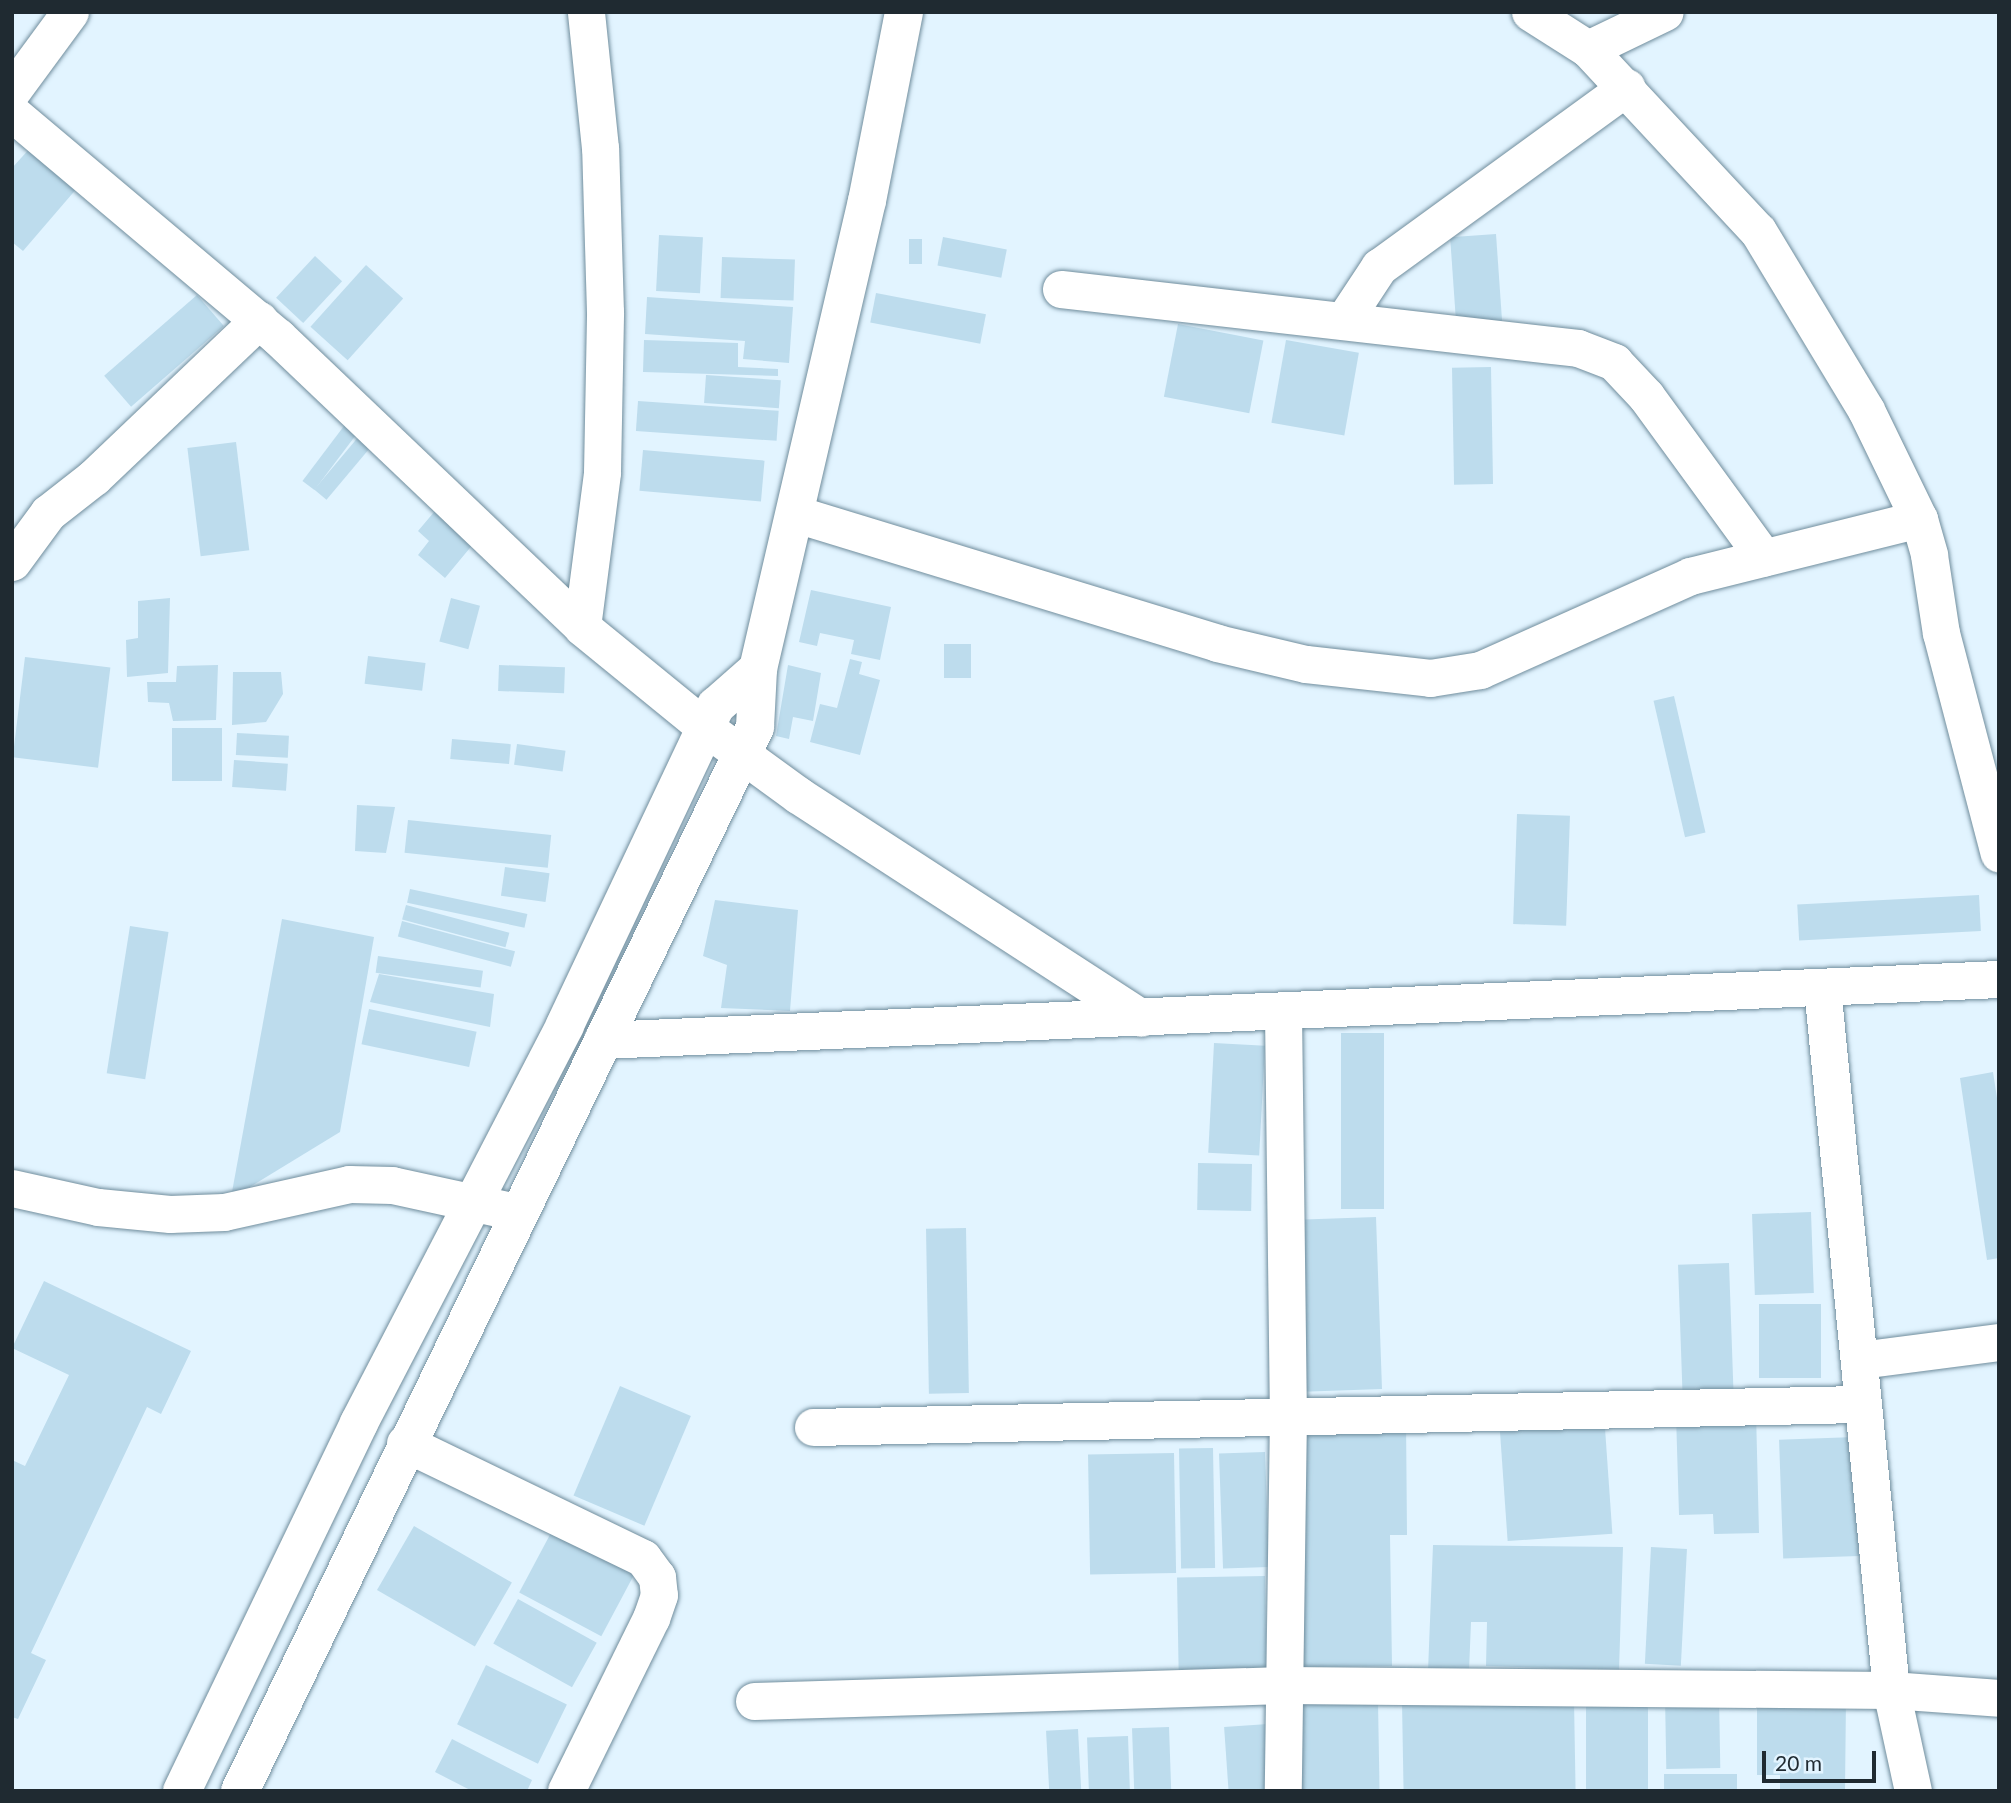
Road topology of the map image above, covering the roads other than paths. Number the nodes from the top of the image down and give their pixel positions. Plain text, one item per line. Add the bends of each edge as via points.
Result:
1 (71, 12) edge
2 (586, 12) edge
3 (904, 12) edge
4 (1530, 12) edge
5 (1665, 12) edge
6 (1588, 49) junction
7 (1627, 87) junction
8 (12, 91) edge
9 (12, 113) edge
10 (1062, 289) dead end
11 (259, 320) junction
12 (1344, 320) junction
13 (796, 514) junction
14 (1919, 519) junction
15 (15, 553) edge
16 (1764, 558) junction
17 (582, 627) junction
18 (758, 669) junction
19 (706, 728) junction
20 (741, 754) junction
21 (1999, 854) edge
22 (1999, 979) edge
23 (1822, 987) junction
24 (1283, 1012) junction
25 (1141, 1018) junction
26 (601, 1040) junction
27 (12, 1188) edge
28 (473, 1202) junction
29 (516, 1212) junction
30 (1999, 1342) edge
31 (1860, 1360) junction
32 (1861, 1405) junction
33 (1288, 1414) junction
34 (813, 1427) dead end
35 (405, 1443) junction
36 (1284, 1685) junction
37 (1891, 1690) junction
38 (1999, 1698) edge
39 (754, 1701) dead end
40 (182, 1791) edge
41 (240, 1791) edge
42 (566, 1791) edge
43 (1283, 1791) edge
44 (1913, 1791) edge

1 - 8 street
2 - 17 street via 600,148 604,312 602,472
3 - 13 main road
4 - 6 street
5 - 6 street
6 - 7 street
7 - 12 street via 1379,267
7 - 14 street via 1758,231 1866,410
9 - 11 street
10 - 12 street
11 - 15 street via 94,477 48,513
11 - 17 street
12 - 16 street via 1578,348 1614,362 1646,396
13 - 16 street via 1217,643 1306,664 1430,678 1480,670 1690,576
13 - 18 main road
14 - 16 street
14 - 21 street via 1941,633
17 - 19 street
18 - 19 main road via 716,706
18 - 20 main road via 755,727
19 - 20 street
19 - 28 main road via 565,1025
20 - 25 street
20 - 26 main road
22 - 23 street
23 - 24 street
23 - 31 street
24 - 25 street
24 - 33 street
25 - 26 street
26 - 29 main road
27 - 28 street via 98,1207 170,1213 225,1212 349,1184 392,1185
28 - 29 street
28 - 40 main road
29 - 35 main road
30 - 31 street
31 - 32 street
32 - 33 street
32 - 37 street
33 - 34 street
33 - 36 street
35 - 41 main road
35 - 42 street via 643,1558 657,1577 659,1595 651,1618
36 - 37 street
36 - 39 street
36 - 43 street
37 - 38 street
37 - 44 street

